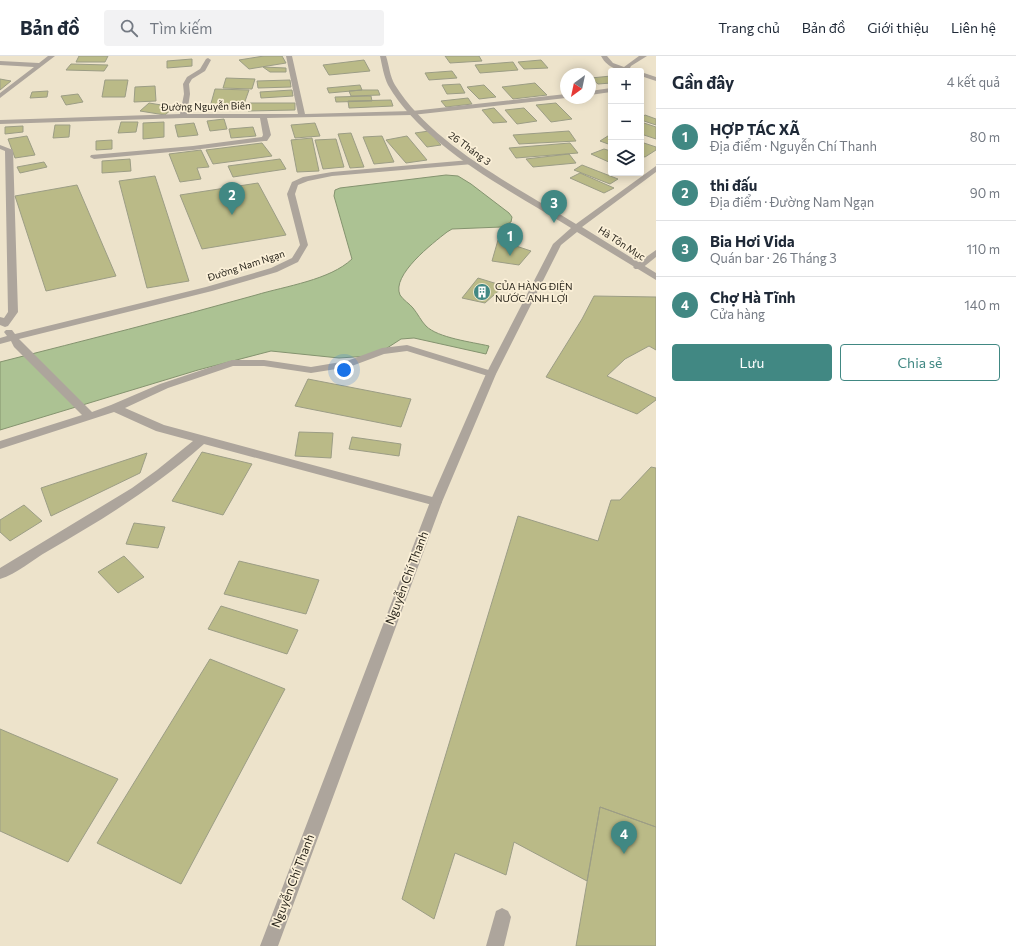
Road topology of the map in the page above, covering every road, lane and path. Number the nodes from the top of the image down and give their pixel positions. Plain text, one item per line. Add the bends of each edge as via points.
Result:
1 (52, 56) edge
2 (289, 56) edge
3 (383, 56) edge
4 (604, 56) edge
5 (644, 56) edge
6 (208, 60) dead end
7 (0, 63) edge
8 (40, 65) junction
9 (617, 68) edge
10 (629, 68) edge
11 (644, 75) edge
12 (656, 79) edge
13 (608, 90) edge
14 (596, 92) edge
15 (0, 96) edge
16 (560, 97) edge
17 (412, 113) junction
18 (262, 115) junction
19 (183, 116) junction
20 (302, 116) junction
21 (0, 122) edge
22 (0, 147) edge
23 (94, 157) dead end
24 (470, 162) junction
25 (656, 168) edge
26 (577, 227) junction
27 (656, 254) edge
28 (638, 267) junction
29 (656, 277) edge
30 (2, 322) edge
31 (0, 341) edge
32 (15, 341) junction
33 (491, 374) junction
34 (115, 408) junction
35 (90, 416) junction
36 (202, 439) junction
37 (0, 445) edge
38 (436, 502) junction
39 (0, 574) edge
40 (502, 917) dead end
41 (269, 946) edge
42 (495, 946) edge

1 - 8 street
2 - 20 street
3 - 17 street, 26 Tháng 3 via 391,84
4 - 9 street via 608,64
5 - 10 street via 629,65
6 - 19 street via 203,70 189,78 186,84
7 - 8 street
8 - 15 street
11 - 12 street
13 - 14 street
16 - 17 street, Đường Nguyễn Biên
17 - 20 street, Đường Nguyễn Biên
17 - 24 street, 26 Tháng 3
18 - 19 street, Đường Nguyễn Biên
18 - 20 street, Đường Nguyễn Biên
18 - 23 street via 267,135 264,139
19 - 21 street, Đường Nguyễn Biên
22 - 30 street via 9,150 13,312
24 - 26 street, 26 Tháng 3
24 - 32 street, Đường Nam Ngạn via 332,174 306,179 295,184 291,194 304,245 295,260 274,270 209,289
25 - 26 street, Nguyễn Chí Thanh
26 - 28 street, Hà Tôn Mục
26 - 33 street, Nguyễn Chí Thanh via 557,244
27 - 28 street
28 - 29 street, Hà Tôn Mục
30 - 32 street
31 - 32 street, Đường Nam Ngạn
32 - 35 street
33 - 34 street via 407,348 382,351 349,364 311,370 264,363 232,362 164,386
33 - 38 street, Nguyễn Chí Thanh
34 - 35 street
34 - 36 street via 160,428
35 - 37 street
36 - 38 street
36 - 39 street via 154,478 96,517
38 - 41 street, Nguyễn Chí Thanh
40 - 42 street

